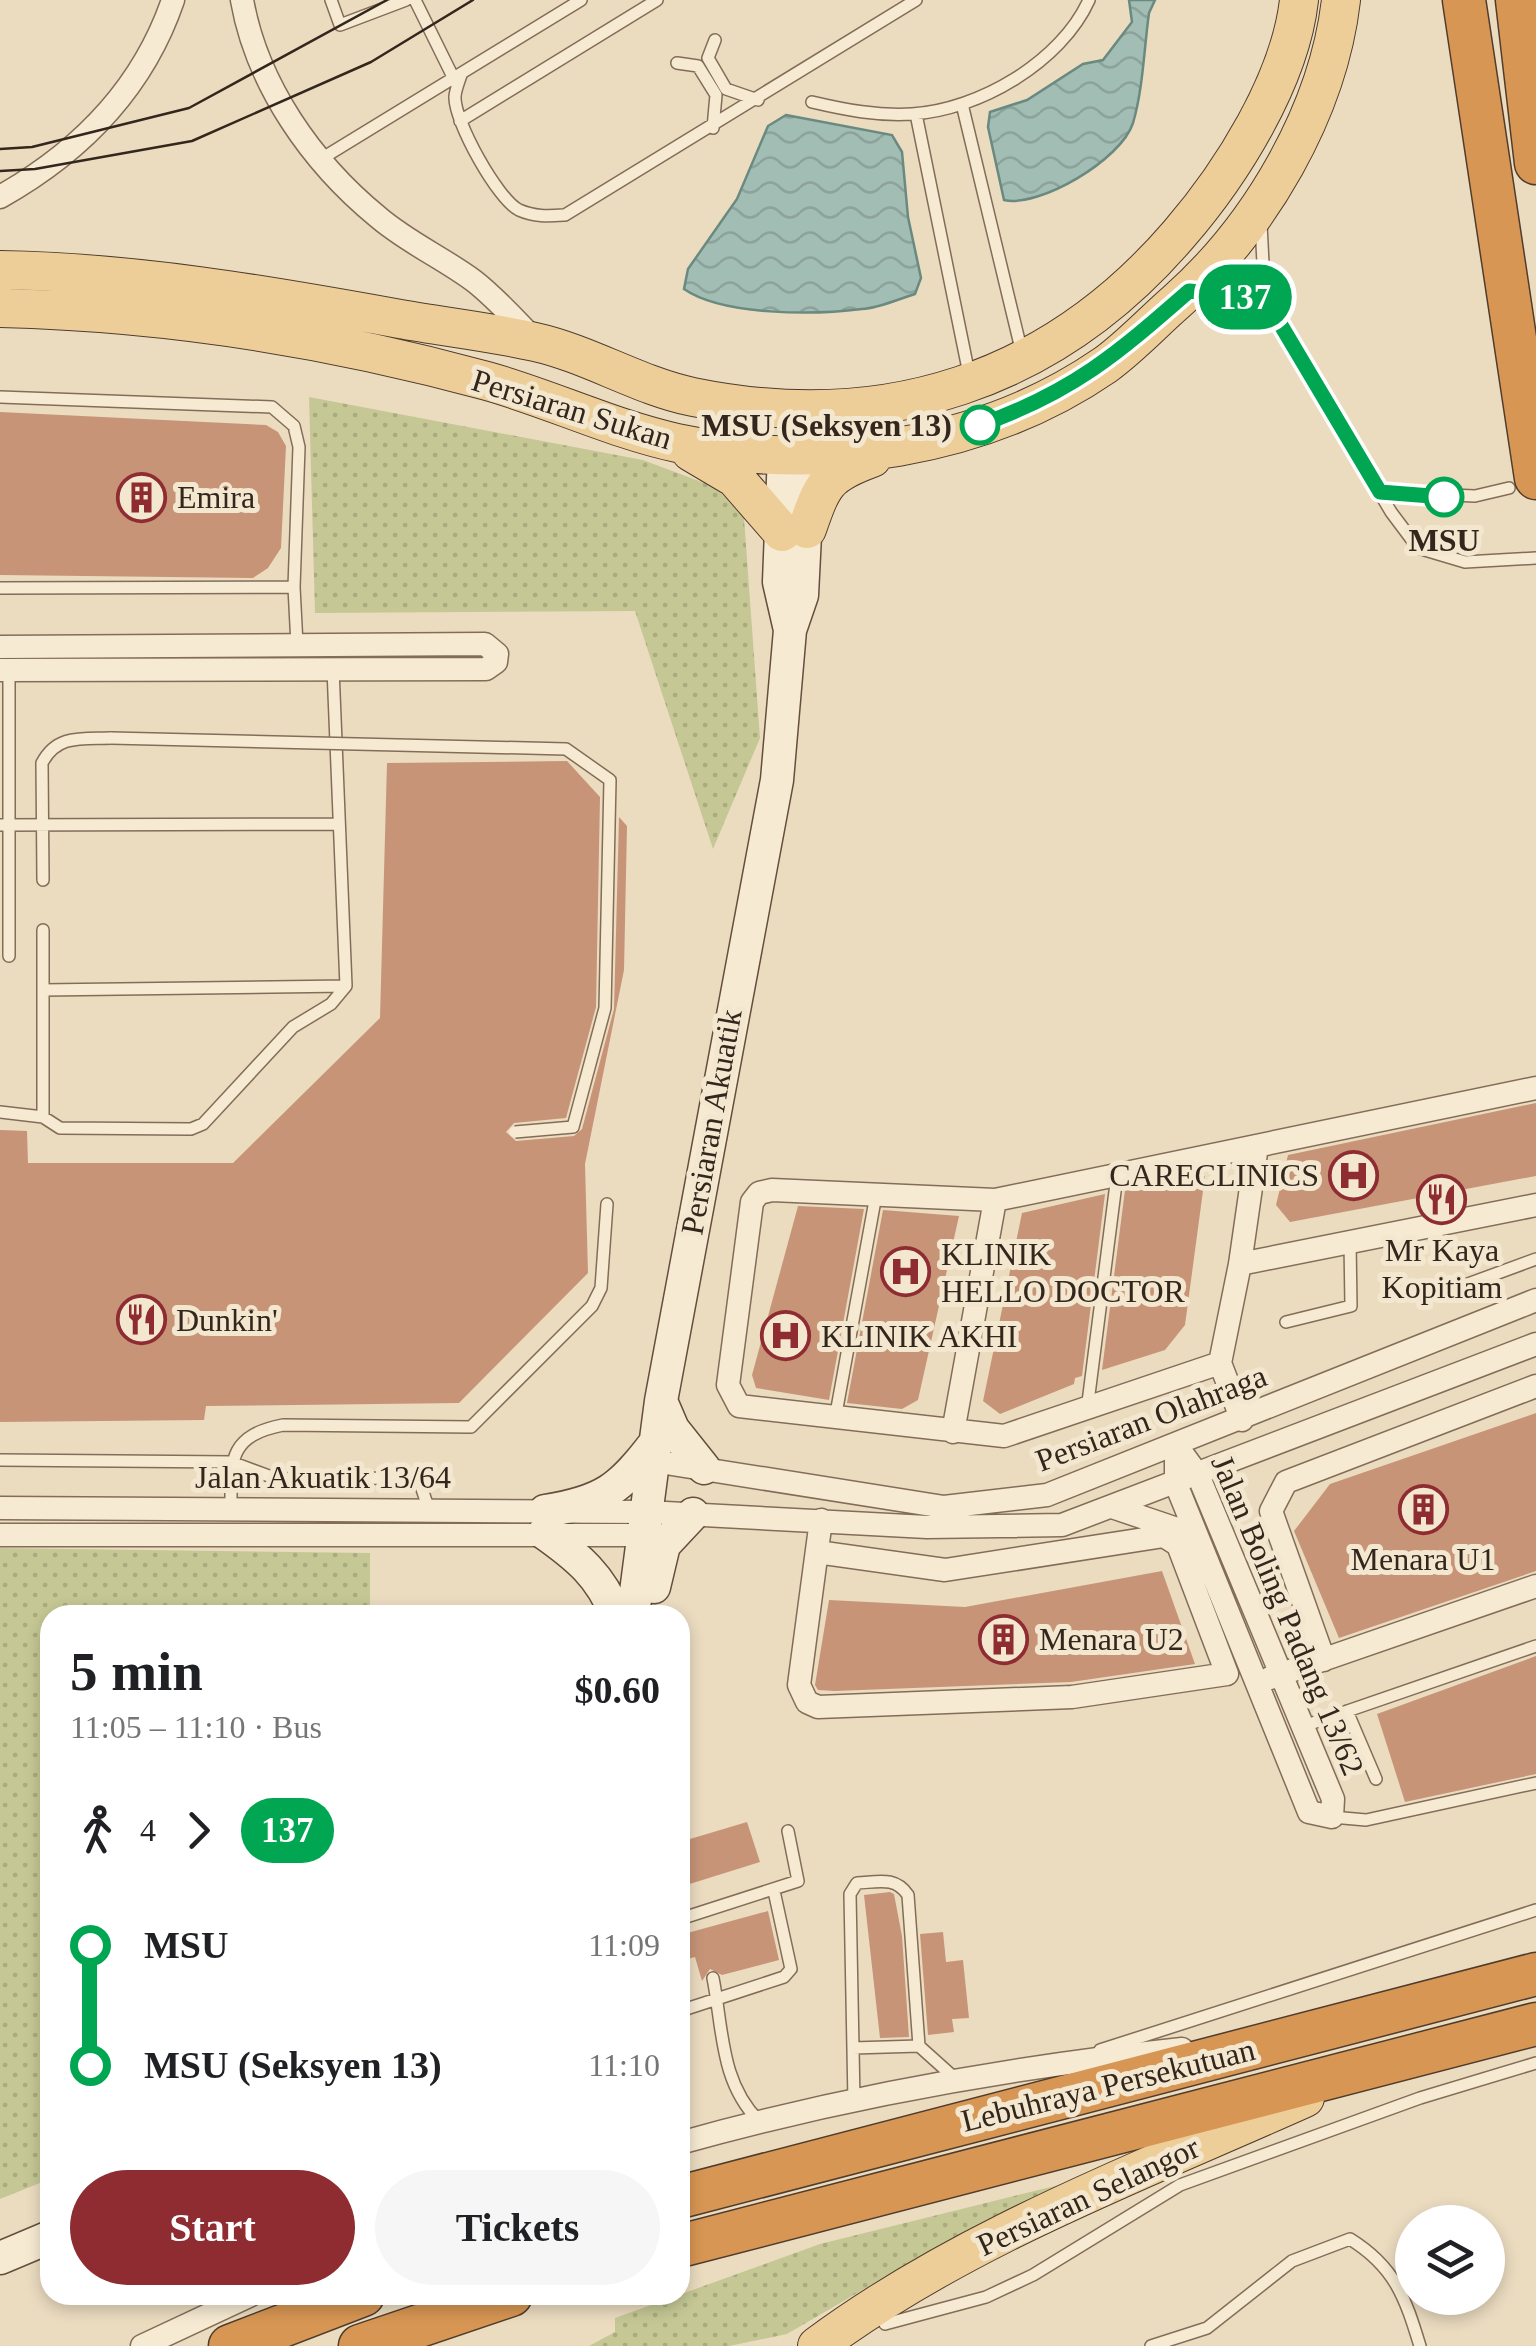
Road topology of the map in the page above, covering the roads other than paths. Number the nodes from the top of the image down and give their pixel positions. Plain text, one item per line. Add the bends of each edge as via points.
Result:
1 (173, 0) edge
2 (242, 0) edge
3 (331, 0) edge
4 (406, 0) edge
5 (415, 0) edge
6 (580, 0) edge
7 (657, 0) edge
8 (916, 0) edge
9 (1089, 0) edge
10 (1299, 0) edge
11 (1341, 0) edge
12 (1464, 0) edge
13 (1517, 0) edge
14 (715, 40) dead end
15 (703, 62) junction
16 (677, 64) dead end
17 (458, 77) junction
18 (758, 100) junction
19 (812, 102) dead end
20 (962, 104) junction
21 (916, 114) junction
22 (460, 121) junction
23 (714, 128) junction
24 (320, 159) junction
25 (1536, 163) edge
26 (0, 197) edge
27 (1260, 205) junction
28 (0, 270) edge
29 (1189, 291) junction
30 (1269, 305) junction
31 (0, 308) edge
32 (538, 342) junction
33 (1024, 362) junction
34 (970, 383) junction
35 (691, 397) junction
36 (0, 398) edge
37 (892, 404) junction
38 (674, 442) junction
39 (796, 446) junction
40 (898, 448) junction
41 (1523, 483) edge
42 (1380, 492) junction
43 (794, 530) junction
44 (1536, 558) edge
45 (294, 586) junction
46 (0, 588) edge
47 (297, 645) junction
48 (333, 645) junction
49 (4, 658) edge
50 (334, 671) junction
51 (42, 824) junction
52 (338, 824) junction
53 (4, 825) edge
54 (42, 880) dead end
55 (43, 930) dead end
56 (9, 956) dead end
57 (346, 986) junction
58 (42, 990) junction
59 (1536, 1088) edge
60 (0, 1112) edge
61 (43, 1117) junction
62 (514, 1132) dead end
63 (1257, 1146) junction
64 (1117, 1172) junction
65 (876, 1194) junction
66 (995, 1200) junction
67 (607, 1204) dead end
68 (1536, 1205) edge
69 (1350, 1242) junction
70 (1536, 1260) edge
71 (1240, 1264) junction
72 (1438, 1295) dead end
73 (1536, 1300) edge
74 (1286, 1322) dead end
75 (1536, 1344) edge
76 (1220, 1363) junction
77 (1536, 1386) edge
78 (661, 1400) junction
79 (1087, 1410) junction
80 (835, 1419) junction
81 (1242, 1420) junction
82 (953, 1432) junction
83 (1176, 1445) junction
84 (654, 1452) junction
85 (0, 1460) edge
86 (231, 1462) junction
87 (704, 1468) junction
88 (1188, 1479) junction
89 (1112, 1507) junction
90 (0, 1508) edge
91 (231, 1509) junction
92 (429, 1510) junction
93 (693, 1514) junction
94 (822, 1520) junction
95 (545, 1522) junction
96 (645, 1523) junction
97 (0, 1535) edge
98 (1198, 1536) junction
99 (817, 1552) junction
100 (1536, 1586) edge
101 (612, 1605) edge
102 (634, 1605) edge
103 (649, 1605) edge
104 (1536, 1646) edge
105 (1303, 1667) junction
106 (1254, 1683) junction
107 (1347, 1711) junction
108 (1301, 1728) junction
109 (1275, 1737) junction
110 (1376, 1779) dead end
111 (1536, 1782) edge
112 (1332, 1816) junction
113 (788, 1831) dead end
114 (774, 1891) junction
115 (1536, 1910) edge
116 (698, 1916) junction
117 (690, 1917) edge
118 (702, 1930) dead end
119 (1536, 1974) edge
120 (713, 1978) dead end
121 (717, 1999) junction
122 (690, 2008) edge
123 (1536, 2024) edge
124 (1295, 2037) junction
125 (920, 2046) junction
126 (853, 2048) junction
127 (1063, 2062) junction
128 (1536, 2063) edge
129 (1371, 2068) junction
130 (958, 2081) junction
131 (854, 2101) junction
132 (759, 2121) junction
133 (690, 2140) edge
134 (690, 2194) edge
135 (40, 2240) edge
136 (690, 2243) edge
137 (0, 2258) edge
138 (230, 2305) edge
139 (337, 2305) edge
140 (481, 2305) edge
141 (886, 2324) dead end
142 (142, 2346) edge
143 (230, 2346) edge
144 (360, 2346) edge
145 (818, 2346) edge
146 (1151, 2346) edge
147 (1420, 2346) edge

1 - 26 street via 142,70 98,124
2 - 24 street via 277,100
3 - 4 lane via 340,24
5 - 17 lane
6 - 17 lane
7 - 22 lane
8 - 18 lane
9 - 20 lane via 1052,49 1010,82
10 - 33 main road, Persiaran Sukan via 1259,119 1234,165 1156,261 1090,323
11 - 27 main road, Persiaran Sukan via 1325,75
12 - 41 highway
13 - 25 highway
14 - 15 lane
15 - 16 lane
15 - 18 lane via 726,89
15 - 23 lane via 716,95
17 - 22 lane
17 - 24 lane
18 - 23 lane
19 - 21 lane via 864,114
20 - 21 lane
20 - 33 lane
21 - 34 lane
22 - 23 lane via 500,195 539,216 565,215
24 - 32 street via 378,217 476,283
27 - 29 main road, Persiaran Sukan
27 - 30 lane
28 - 32 main road, Persiaran Sukan via 99,274
29 - 30 lane
29 - 40 main road, Persiaran Sukan via 1105,365 1026,409
30 - 42 lane
31 - 38 main road, Persiaran Sukan via 304,339 487,381
32 - 35 main road, Persiaran Sukan
33 - 34 main road, Persiaran Sukan
34 - 37 main road, Persiaran Sukan
35 - 37 main road, Persiaran Sukan via 772,408
35 - 39 main road
36 - 45 lane via 272,408 294,426 299,447
37 - 39 main road
38 - 39 main road, Persiaran Sukan
38 - 43 main road via 735,478
39 - 40 main road, Persiaran Sukan
39 - 43 street, Persiaran Akuatik
40 - 43 main road via 836,471
41 - 42 lane via 1475,496
42 - 44 lane via 1418,548 1465,562
43 - 78 street, Persiaran Akuatik via 802,595 790,630 777,780
45 - 46 lane
45 - 47 lane
47 - 48 street
47 - 49 street
48 - 50 lane
48 - 50 street via 485,644 497,654 486,669
49 - 50 street
49 - 53 lane
50 - 52 lane
51 - 52 lane
51 - 53 lane
51 - 54 lane
51 - 62 lane, bridge via 42,763 50,748 69,739 566,750 610,780 605,1008 573,1127
52 - 57 lane
53 - 56 lane
55 - 58 lane
57 - 58 lane
57 - 61 lane via 331,1004 293,1027 192,1129 60,1128
58 - 61 lane
59 - 63 street
60 - 61 lane
63 - 64 street
63 - 71 street
64 - 66 street
64 - 79 lane
65 - 66 street
65 - 80 lane
65 - 80 street via 772,1190 752,1202 731,1396 740,1406
66 - 82 street
67 - 86 lane via 601,1288 592,1306 471,1427 283,1425 256,1430
68 - 69 street
69 - 71 street
69 - 74 lane via 1352,1306
70 - 72 lane
71 - 76 street
73 - 81 street, Persiaran Olahraga
75 - 88 street, Persiaran Olahraga
76 - 79 street
76 - 81 street
77 - 105 street via 1286,1482 1271,1511
78 - 84 street, Persiaran Akuatik
78 - 87 street via 673,1429
79 - 82 street via 1004,1436
80 - 82 street
81 - 83 street, Persiaran Olahraga
83 - 87 street, Persiaran Olahraga via 1048,1495 944,1507
83 - 88 street, Jalan Boling Padang 13/62
84 - 87 street, Persiaran Olahraga
84 - 95 street via 610,1493
84 - 96 street, Persiaran Akuatik
85 - 86 lane
86 - 91 lane
86 - 92 lane via 277,1479 408,1478 420,1483
88 - 89 street, Persiaran Olahraga
88 - 98 street, Jalan Boling Padang 13/62
88 - 105 street, Jalan Boling Padang 13/62
89 - 94 street, Persiaran Olahraga via 1062,1525
89 - 98 street
90 - 91 street, Jalan Akuatik 13/64
91 - 92 street, Jalan Akuatik 13/64
92 - 95 street, Jalan Akuatik 13/64
93 - 94 street, Persiaran Olahraga
93 - 96 street, Persiaran Olahraga
93 - 103 street via 664,1546
94 - 99 street
95 - 96 street, Jalan Akuatik 13/64
95 - 97 street, Jalan Akuatik 13/64
95 - 101 street via 584,1561
96 - 102 street, Persiaran Akuatik
98 - 106 street, Jalan Boling Padang 13/62
99 - 99 street via 800,1685 807,1702 818,1707 1072,1697 1227,1674 1178,1545 1164,1536 945,1570
100 - 105 street
104 - 107 lane
105 - 106 street
105 - 108 street, Jalan Boling Padang 13/62
106 - 109 street, Jalan Boling Padang 13/62
107 - 108 lane
107 - 110 lane
108 - 109 street
108 - 112 street, Jalan Boling Padang 13/62 via 1332,1799
109 - 112 street, Jalan Boling Padang 13/62 via 1309,1812
111 - 112 lane via 1366,1820
113 - 114 lane via 798,1881
114 - 116 lane
114 - 121 lane via 791,1969
115 - 127 lane
116 - 117 lane
116 - 118 lane
119 - 124 highway, Lebuhraya Persekutuan
120 - 121 lane
121 - 122 lane
121 - 132 lane via 728,2074
123 - 129 highway, Lebuhraya Persekutuan
124 - 127 street
124 - 134 highway, Lebuhraya Persekutuan
125 - 126 lane
125 - 126 lane via 908,1895 891,1880 857,1883 850,1894
125 - 130 lane
126 - 131 lane
127 - 130 street
128 - 141 lane via 1180,2185 1033,2275 986,2297
129 - 136 highway, Lebuhraya Persekutuan
129 - 145 main road, Persiaran Selangor via 973,2248 864,2311
130 - 131 street
131 - 132 street
132 - 133 street
135 - 137 street
138 - 142 street
139 - 143 highway
140 - 144 highway
146 - 147 lane via 1207,2328 1292,2261 1350,2240 1378,2257 1405,2297

